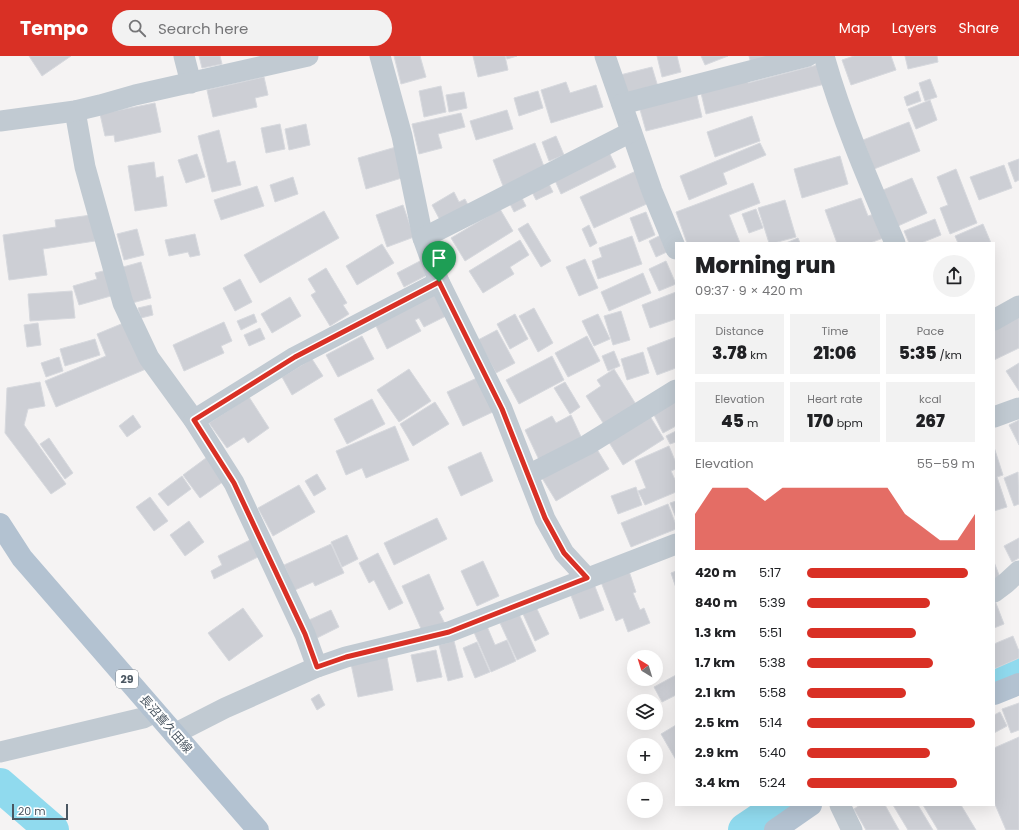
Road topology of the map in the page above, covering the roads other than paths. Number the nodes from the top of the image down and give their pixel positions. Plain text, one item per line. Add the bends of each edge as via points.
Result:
1 (184, 56) edge
2 (308, 56) edge
3 (380, 56) edge
4 (605, 56) edge
5 (808, 56) edge
6 (824, 56) edge
7 (191, 83) junction
8 (622, 104) junction
9 (75, 111) junction
10 (0, 121) edge
11 (631, 132) junction
12 (423, 238) junction
13 (895, 242) edge
14 (675, 247) edge
15 (439, 282) junction
16 (1019, 306) edge
17 (995, 319) edge
18 (675, 391) edge
19 (1019, 408) edge
20 (995, 417) edge
21 (194, 420) junction
22 (528, 475) junction
23 (0, 524) edge
24 (675, 544) edge
25 (1019, 571) edge
26 (587, 578) junction
27 (995, 591) edge
28 (317, 667) junction
29 (1019, 684) edge
30 (995, 694) edge
31 (155, 712) junction
32 (174, 734) junction
33 (0, 752) edge
34 (810, 806) edge
35 (840, 806) edge
36 (258, 830) edge
37 (775, 830) edge
38 (852, 830) edge

1 - 7 street
2 - 7 street
3 - 12 street via 402,136
4 - 8 street
5 - 8 street
6 - 13 street via 865,173
7 - 9 street via 135,94
8 - 11 street
9 - 10 street
9 - 21 street via 85,167 123,303 149,358
11 - 12 street
11 - 14 street
12 - 15 street
15 - 21 street via 295,357
15 - 22 street via 502,409
16 - 17 street
18 - 22 street via 587,445
19 - 20 street
21 - 28 street via 234,483 305,634
22 - 26 street via 545,518 564,553
23 - 31 main road, 長沼喜久田線 / 29 via 22,558
24 - 26 street
25 - 27 street
26 - 28 street via 449,632 346,657
28 - 32 street
29 - 30 main road
31 - 32 main road, 長沼喜久田線 / 29
31 - 33 street via 143,718
32 - 36 main road, 長沼喜久田線 / 29
34 - 37 main road
35 - 38 street

